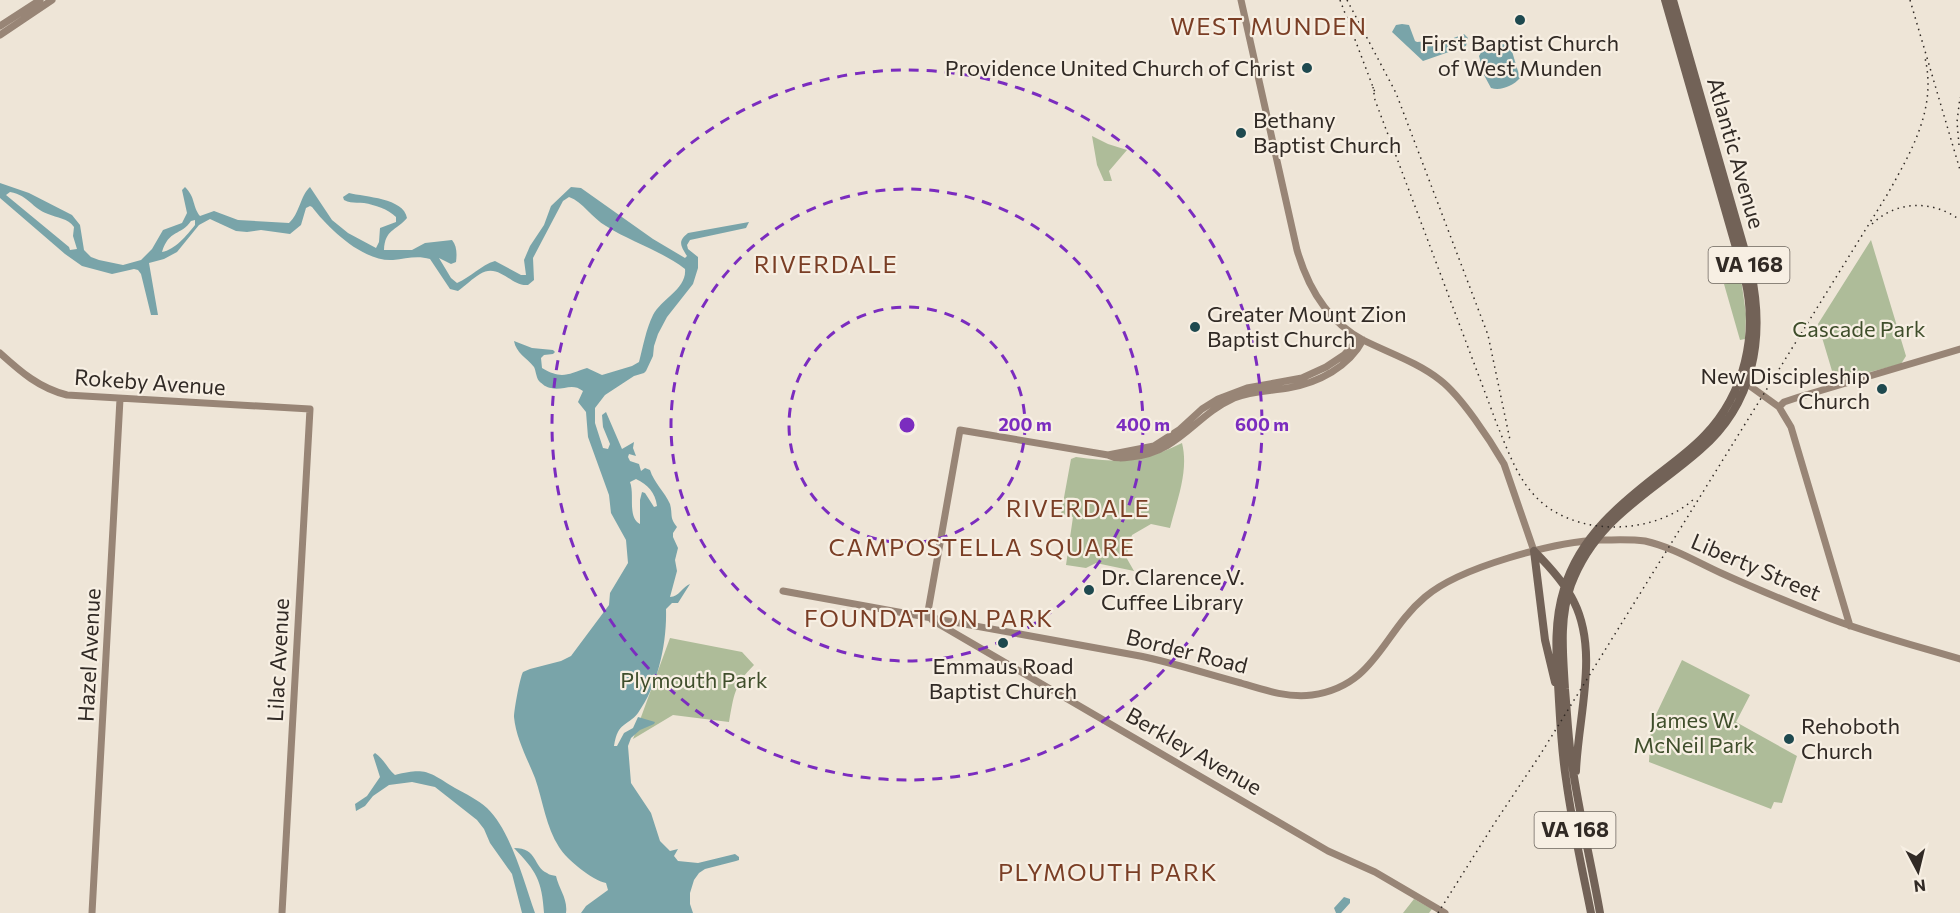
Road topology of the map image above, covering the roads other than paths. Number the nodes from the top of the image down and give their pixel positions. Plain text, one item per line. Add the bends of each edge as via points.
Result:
1 (40, 0) edge
2 (52, 0) edge
3 (1241, 0) edge
4 (1665, 0) edge
5 (1672, 0) edge
6 (0, 27) edge
7 (0, 35) edge
8 (1363, 340) junction
9 (1960, 349) edge
10 (0, 353) edge
11 (1744, 382) junction
12 (120, 399) junction
13 (1779, 407) junction
14 (310, 409) joint
15 (1534, 551) junction
16 (783, 591) dead end
17 (1563, 605) junction
18 (927, 617) junction
19 (956, 622) junction
20 (1850, 626) junction
21 (952, 631) junction
22 (1960, 659) edge
23 (1559, 699) junction
24 (1576, 784) junction
25 (93, 913) edge
26 (282, 913) edge
27 (1445, 913) edge
28 (1591, 913) edge
29 (1600, 913) edge

1 - 6 street
2 - 7 street
3 - 8 street via 1302,265 1327,312
4 - 11 main road, Atlantic Avenue / VA 168 via 1748,292 1750,332
5 - 11 main road, Atlantic Avenue / VA 168 via 1754,285 1757,314 1753,364
8 - 15 street via 1425,369 1458,398 1504,464
8 - 18 street via 1349,360 1319,379 1233,399 1178,440 1153,453 1114,458 960,429
9 - 13 street via 1798,397
10 - 12 street, Rokeby Avenue via 28,378 50,390 77,397
11 - 13 street
11 - 17 main road, Atlantic Avenue / VA 168 via 1732,413 1712,438 1604,529 1588,551
11 - 17 main road, Atlantic Avenue / VA 168 via 1706,434 1595,530 1572,568
12 - 14 street, Rokeby Avenue
12 - 25 street, Hazel Avenue
13 - 20 street via 1794,435
14 - 26 street, Lilac Avenue
15 - 19 street, Border Road via 1438,587 1412,609 1363,672 1338,688 1312,695 1277,693 1169,662
15 - 20 street, Liberty Street via 1590,541 1647,542
15 - 23 main road via 1546,646
15 - 24 main road via 1573,599 1582,628 1585,658
16 - 18 street, Border Road
17 - 23 main road, Atlantic Avenue / VA 168 via 1556,644
17 - 24 main road, Atlantic Avenue / VA 168 via 1568,736
18 - 19 street, Border Road
18 - 21 street, Berkley Avenue
19 - 21 street
20 - 22 street, Liberty Street
21 - 27 street, Berkley Avenue via 1328,851 1376,872
23 - 28 main road, VA 168 via 1568,795
24 - 29 main road, VA 168

